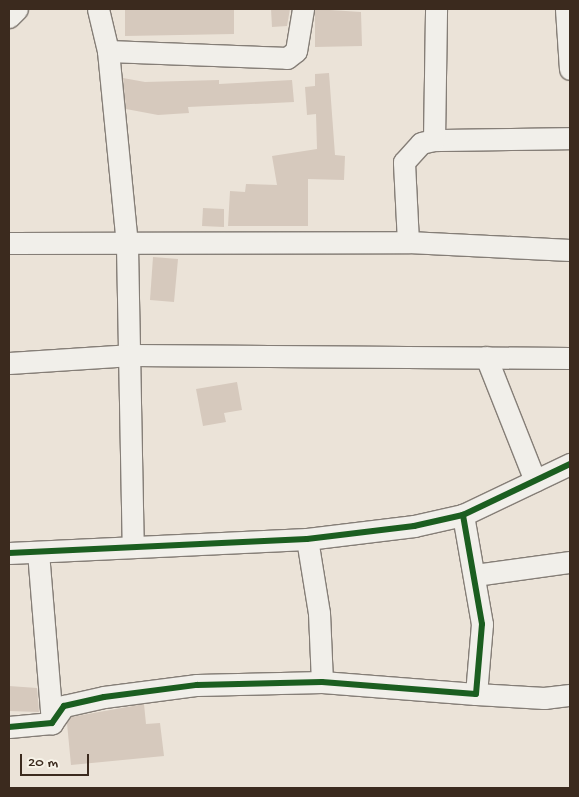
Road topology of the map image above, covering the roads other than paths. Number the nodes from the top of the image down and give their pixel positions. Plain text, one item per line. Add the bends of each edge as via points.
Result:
1 (17, 9) edge
2 (98, 9) edge
3 (303, 9) edge
4 (436, 9) edge
5 (566, 9) edge
6 (9, 16) edge
7 (108, 51) junction
8 (570, 69) edge
9 (570, 138) edge
10 (434, 140) junction
11 (408, 242) junction
12 (9, 243) edge
13 (127, 246) junction
14 (570, 250) edge
15 (132, 355) junction
16 (486, 357) junction
17 (570, 358) edge
18 (9, 363) edge
19 (570, 464) edge
20 (535, 481) junction
21 (463, 515) junction
22 (307, 538) junction
23 (133, 547) junction
24 (38, 552) junction
25 (9, 553) edge
26 (570, 562) edge
27 (475, 575) junction
28 (322, 682) junction
29 (476, 694) junction
30 (570, 695) edge
31 (52, 723) junction
32 (9, 727) edge

1 - 6 street
2 - 7 street
3 - 7 street via 296,51 287,58
4 - 10 street
5 - 8 street
7 - 13 street
9 - 10 street
10 - 11 street via 421,143 404,162
11 - 13 street
11 - 14 street
12 - 13 street
13 - 15 street
15 - 16 street
15 - 18 street
15 - 23 street
16 - 17 street
16 - 20 street
19 - 20 street
20 - 21 street
21 - 22 street
21 - 27 street
22 - 23 street
22 - 28 street via 319,613
23 - 24 street
24 - 25 street
24 - 31 street
26 - 27 street
27 - 29 street via 482,624
28 - 29 street
28 - 31 street via 198,685 104,696 64,706
29 - 30 street via 544,698
31 - 32 street

